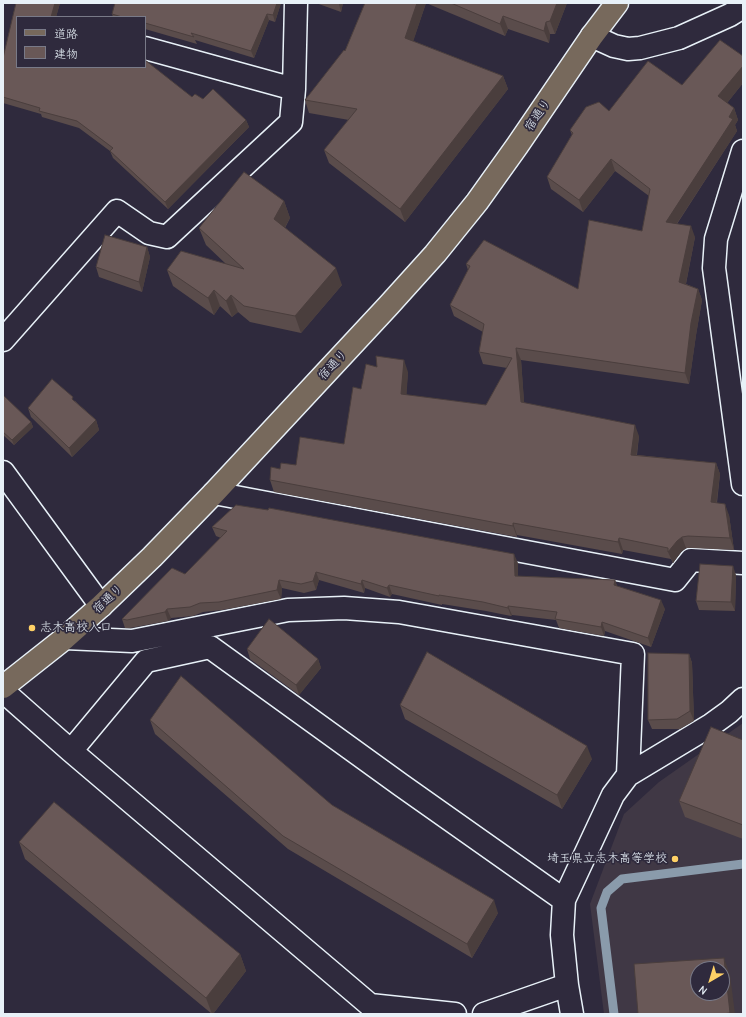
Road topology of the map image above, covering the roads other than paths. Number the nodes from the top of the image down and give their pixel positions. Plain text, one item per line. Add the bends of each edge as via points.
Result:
1 (296, 3) edge
2 (616, 3) edge
3 (743, 7) edge
4 (592, 36) junction
5 (146, 48) edge
6 (294, 89) junction
7 (743, 151) edge
8 (3, 340) edge
9 (3, 472) edge
10 (743, 484) edge
11 (214, 493) junction
12 (743, 563) edge
13 (101, 606) junction
14 (65, 638) junction
15 (3, 687) edge
16 (3, 691) edge
17 (743, 699) edge
18 (71, 751) junction
19 (628, 775) junction
20 (564, 900) junction
21 (567, 985) junction
22 (456, 1014) edge
23 (484, 1014) edge
24 (572, 1014) edge

1 - 6 street
2 - 4 main road, 宿通り
3 - 4 street via 679,38 640,48 614,46
4 - 11 main road, 宿通り via 482,196 435,254
5 - 6 street
6 - 8 street via 291,122 167,237 148,233 117,211
7 - 10 street via 716,239 714,268
9 - 13 street
11 - 12 street via 675,580 691,560
11 - 13 main road, 宿通り
13 - 14 main road, 宿通り
14 - 15 main road, 宿通り
14 - 19 street via 132,641 288,610 344,608 399,612 634,654
16 - 18 street
17 - 19 street via 711,725
18 - 20 street via 146,661 210,648
18 - 22 street via 370,1005
19 - 20 street via 613,795
20 - 21 street via 562,935
21 - 23 street
21 - 24 street

